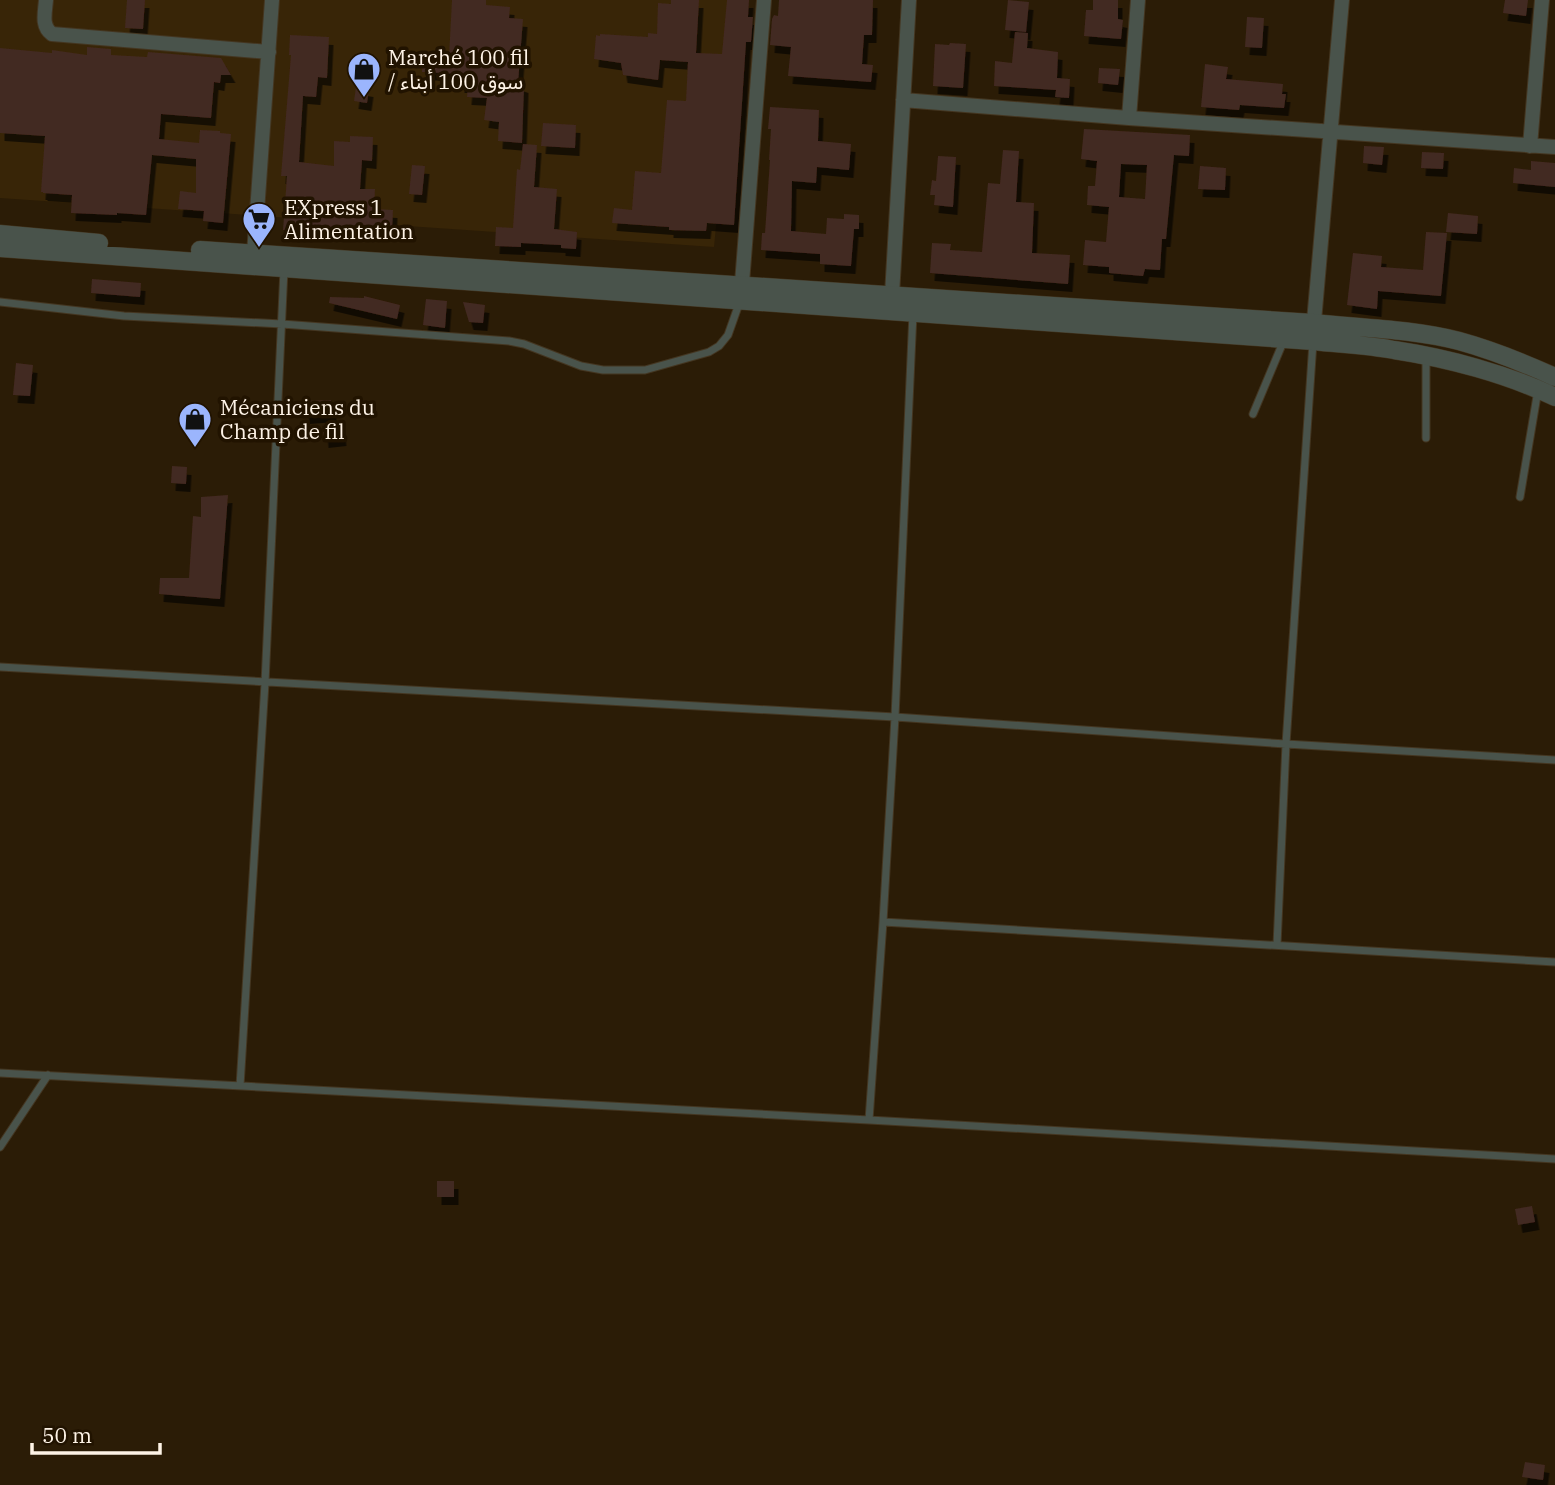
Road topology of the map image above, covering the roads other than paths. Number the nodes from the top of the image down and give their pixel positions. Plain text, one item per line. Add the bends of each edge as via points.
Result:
1 (46, 0) edge
2 (272, 0) edge
3 (764, 0) edge
4 (909, 0) edge
5 (1138, 0) edge
6 (1342, 0) edge
7 (1542, 0) edge
8 (269, 52) junction
9 (904, 100) junction
10 (1129, 118) junction
11 (1331, 131) junction
12 (1530, 146) junction
13 (1555, 147) edge
14 (0, 234) edge
15 (0, 248) edge
16 (254, 254) junction
17 (285, 268) junction
18 (741, 293) junction
19 (892, 295) junction
20 (0, 302) edge
21 (913, 313) junction
22 (1314, 323) junction
23 (282, 324) junction
24 (1284, 339) junction
25 (1313, 341) junction
26 (1426, 356) junction
27 (1555, 377) edge
28 (1538, 389) junction
29 (1555, 397) edge
30 (1253, 414) dead end
31 (1426, 438) dead end
32 (1520, 497) dead end
33 (0, 667) edge
34 (265, 683) junction
35 (895, 717) junction
36 (1286, 744) junction
37 (1555, 760) edge
38 (883, 922) junction
39 (1277, 945) junction
40 (1555, 962) edge
41 (0, 1073) edge
42 (48, 1075) junction
43 (240, 1086) junction
44 (869, 1120) junction
45 (0, 1147) edge
46 (1555, 1159) edge

1 - 8 street via 44,21 52,34
2 - 8 street
3 - 18 street
4 - 9 street
5 - 10 street
6 - 11 street
7 - 12 street
8 - 16 street
9 - 10 street
9 - 19 street
10 - 11 street
11 - 12 street
11 - 22 street
12 - 13 street
14 - 16 street
15 - 17 street
16 - 18 street
17 - 18 street
17 - 23 lane
18 - 19 street
18 - 21 street
18 - 23 lane via 728,335 719,346 645,370 581,366 509,341
19 - 22 street
20 - 23 lane via 124,316
21 - 24 street
21 - 35 lane
22 - 25 street
22 - 27 street via 1457,341
23 - 34 lane
24 - 25 street
24 - 30 lane
25 - 26 street
25 - 36 lane
26 - 28 street
26 - 31 lane
28 - 29 street
28 - 32 lane
33 - 34 lane
34 - 35 lane
34 - 43 lane
35 - 36 lane
35 - 38 lane
36 - 37 lane
36 - 39 lane
38 - 39 lane
38 - 44 lane
39 - 40 lane
41 - 42 lane
42 - 43 lane
42 - 45 lane
43 - 44 lane
44 - 46 lane

